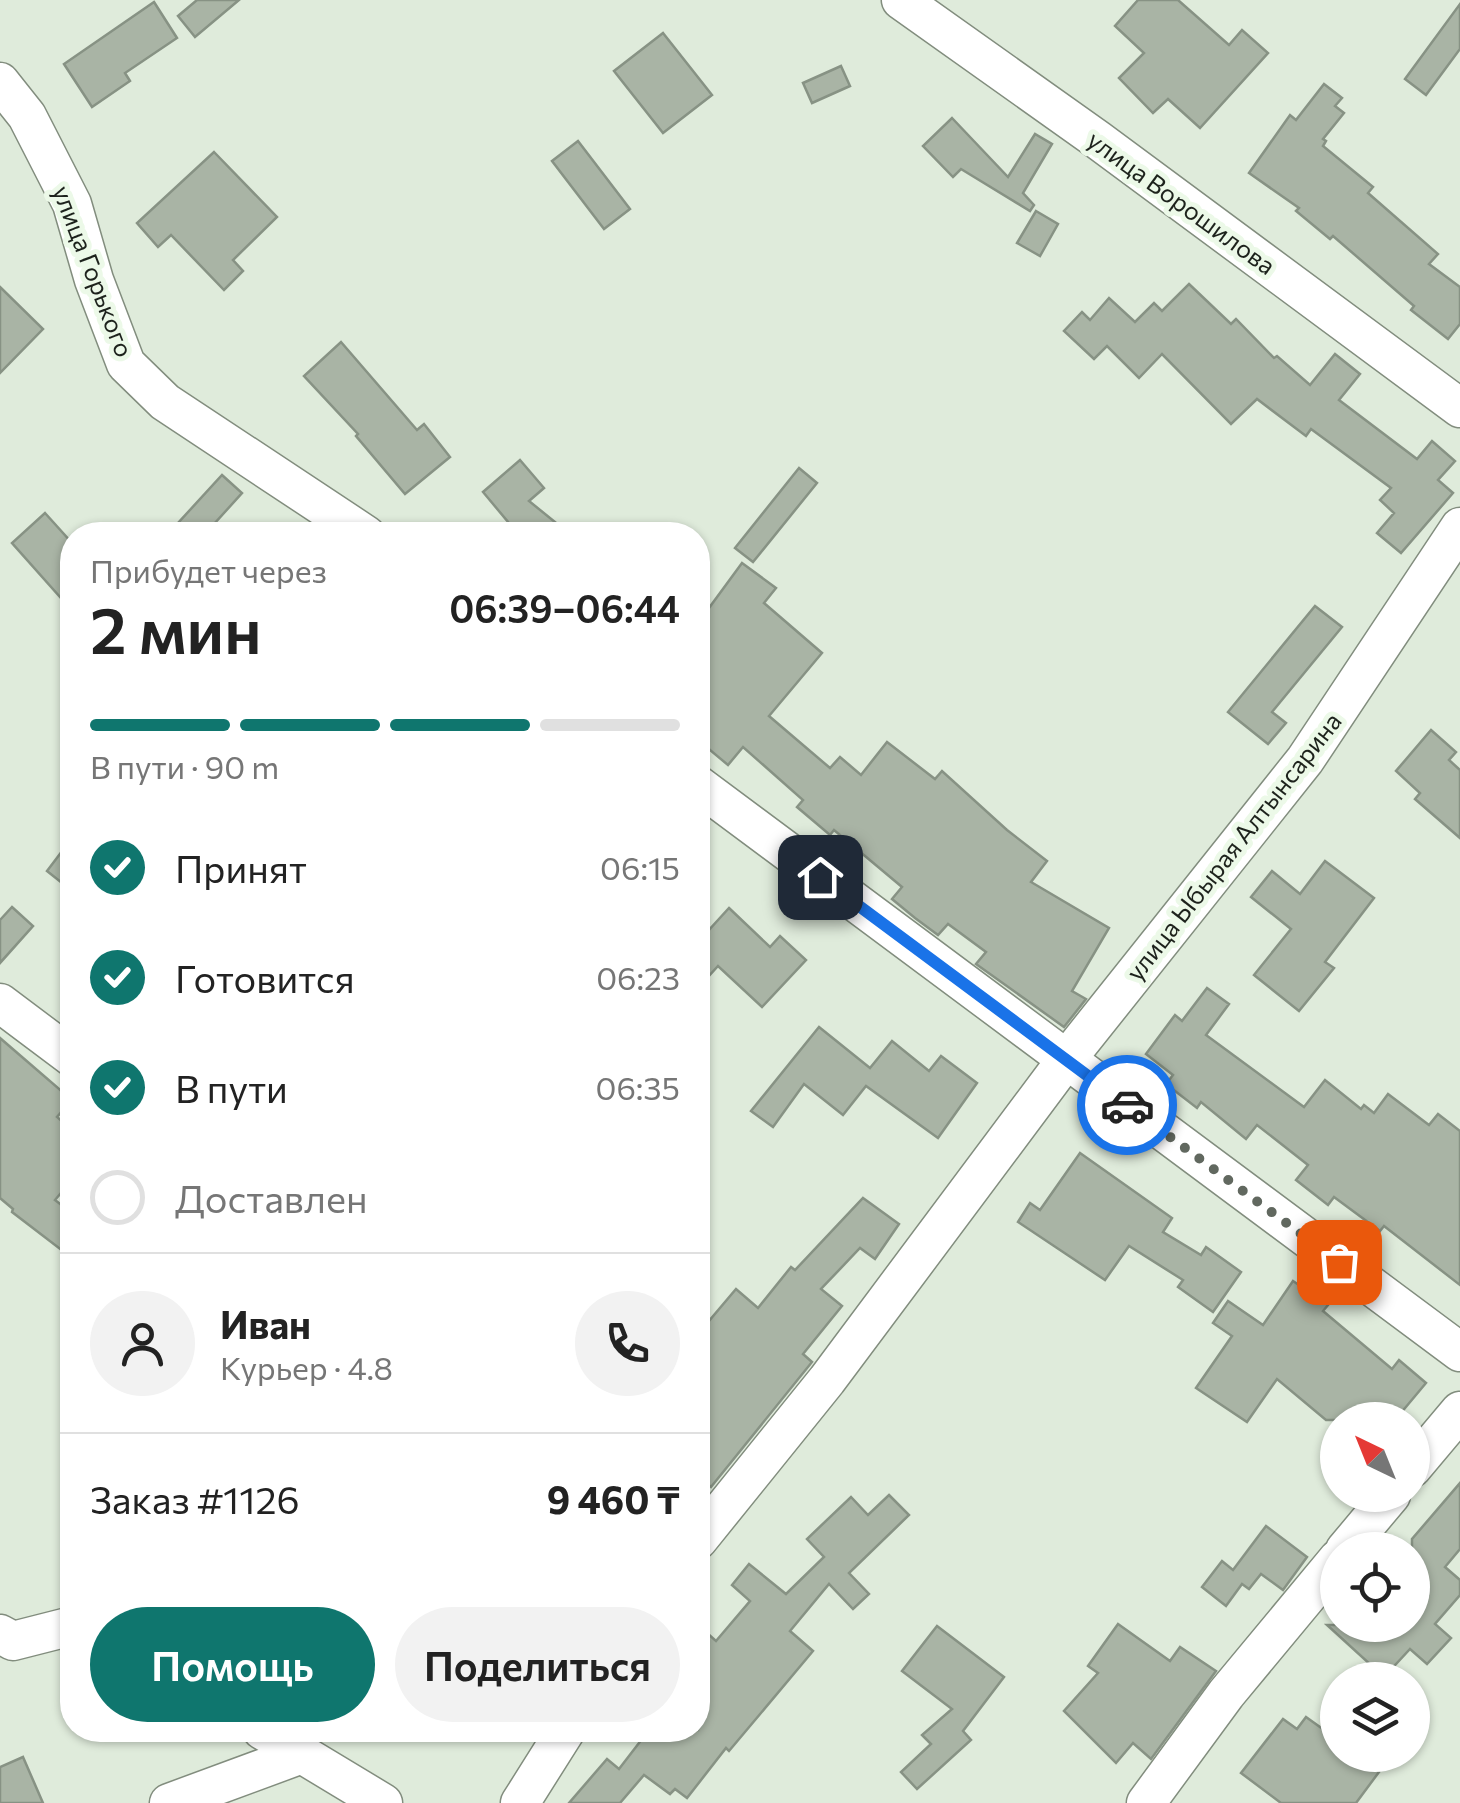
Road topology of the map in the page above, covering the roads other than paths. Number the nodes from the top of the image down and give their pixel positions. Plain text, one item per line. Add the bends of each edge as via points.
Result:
1 (901, 0) edge
2 (0, 82) edge
3 (1460, 408) edge
4 (346, 522) edge
5 (1460, 527) edge
6 (710, 794) edge
7 (0, 1003) edge
8 (60, 1047) edge
9 (1066, 1060) junction
10 (1460, 1352) edge
11 (1460, 1411) edge
12 (1430, 1447) edge
13 (1376, 1512) edge
14 (710, 1518) edge
15 (1360, 1532) edge
16 (1320, 1581) edge
17 (60, 1629) edge
18 (0, 1634) edge
19 (282, 1742) edge
20 (558, 1742) edge
21 (302, 1754) junction
22 (169, 1803) edge
23 (383, 1803) edge
24 (520, 1803) edge
25 (1146, 1803) edge

1 - 3 street, улица Ворошилова
2 - 4 street, улица Горького via 27,116 72,204 126,364 165,402
5 - 9 street, улица Ыбырая Алтынсарина via 1304,760
6 - 9 street
7 - 8 street
9 - 10 street
9 - 14 street, улица Ыбырая Алтынсарина via 827,1380
11 - 12 street
13 - 15 street
16 - 25 street
17 - 18 street via 13,1641
19 - 21 street
20 - 24 street
21 - 22 street
21 - 23 street

